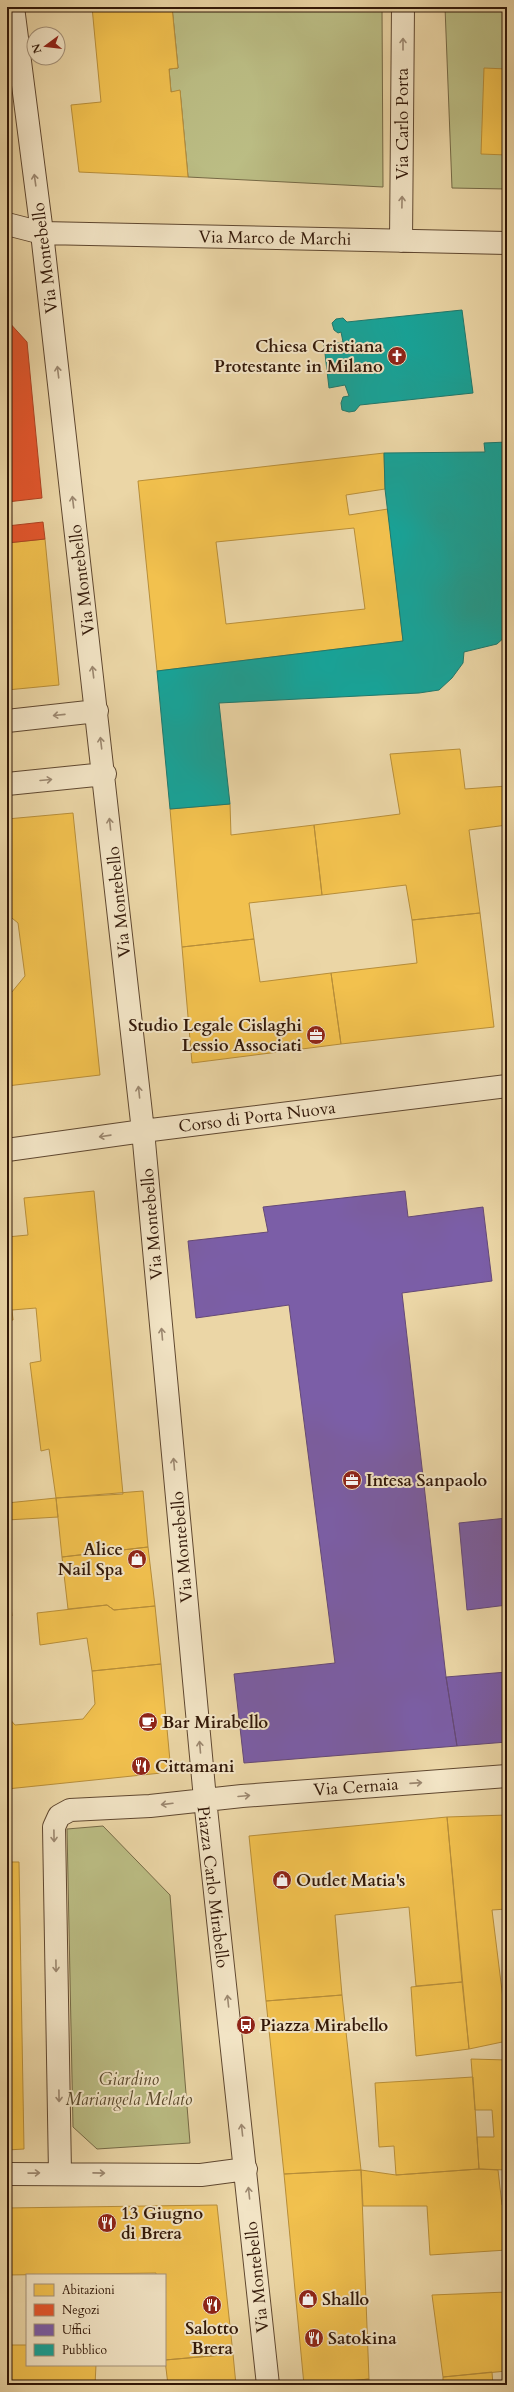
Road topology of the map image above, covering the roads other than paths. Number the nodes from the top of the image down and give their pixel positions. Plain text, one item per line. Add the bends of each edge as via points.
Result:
1 (13, 7) edge
2 (403, 7) edge
3 (7, 224) edge
4 (42, 233) junction
5 (402, 241) junction
6 (507, 243) edge
7 (97, 711) junction
8 (7, 721) edge
9 (105, 774) junction
10 (7, 784) edge
11 (507, 1086) edge
12 (143, 1131) junction
13 (7, 1150) edge
14 (507, 1776) edge
15 (205, 1799) junction
16 (246, 2169) junction
17 (60, 2173) junction
18 (7, 2174) edge
19 (268, 2385) edge

4 -> 1 street, Via Montebello
5 -> 2 street, Via Carlo Porta
3 - 4 street, Via Marco de Marchi
4 - 5 street, Via Marco de Marchi
7 -> 4 street, Via Montebello
5 - 6 street, Via Marco de Marchi
7 -> 8 street
9 -> 7 street, Via Montebello
10 -> 9 street
12 -> 9 street, Via Montebello
11 - 12 street, Corso di Porta Nuova
12 -> 13 street, Corso di Porta Nuova
15 -> 12 street, Via Montebello
15 -> 14 street, Via Cernaia
16 -> 15 street, Piazza Carlo Mirabello
15 -> 17 street, Piazza Carlo Mirabello via 150,1806 70,1810 59,1816 54,1827
17 -> 16 street via 201,2175
19 -> 16 street, Via Montebello
18 -> 17 street

